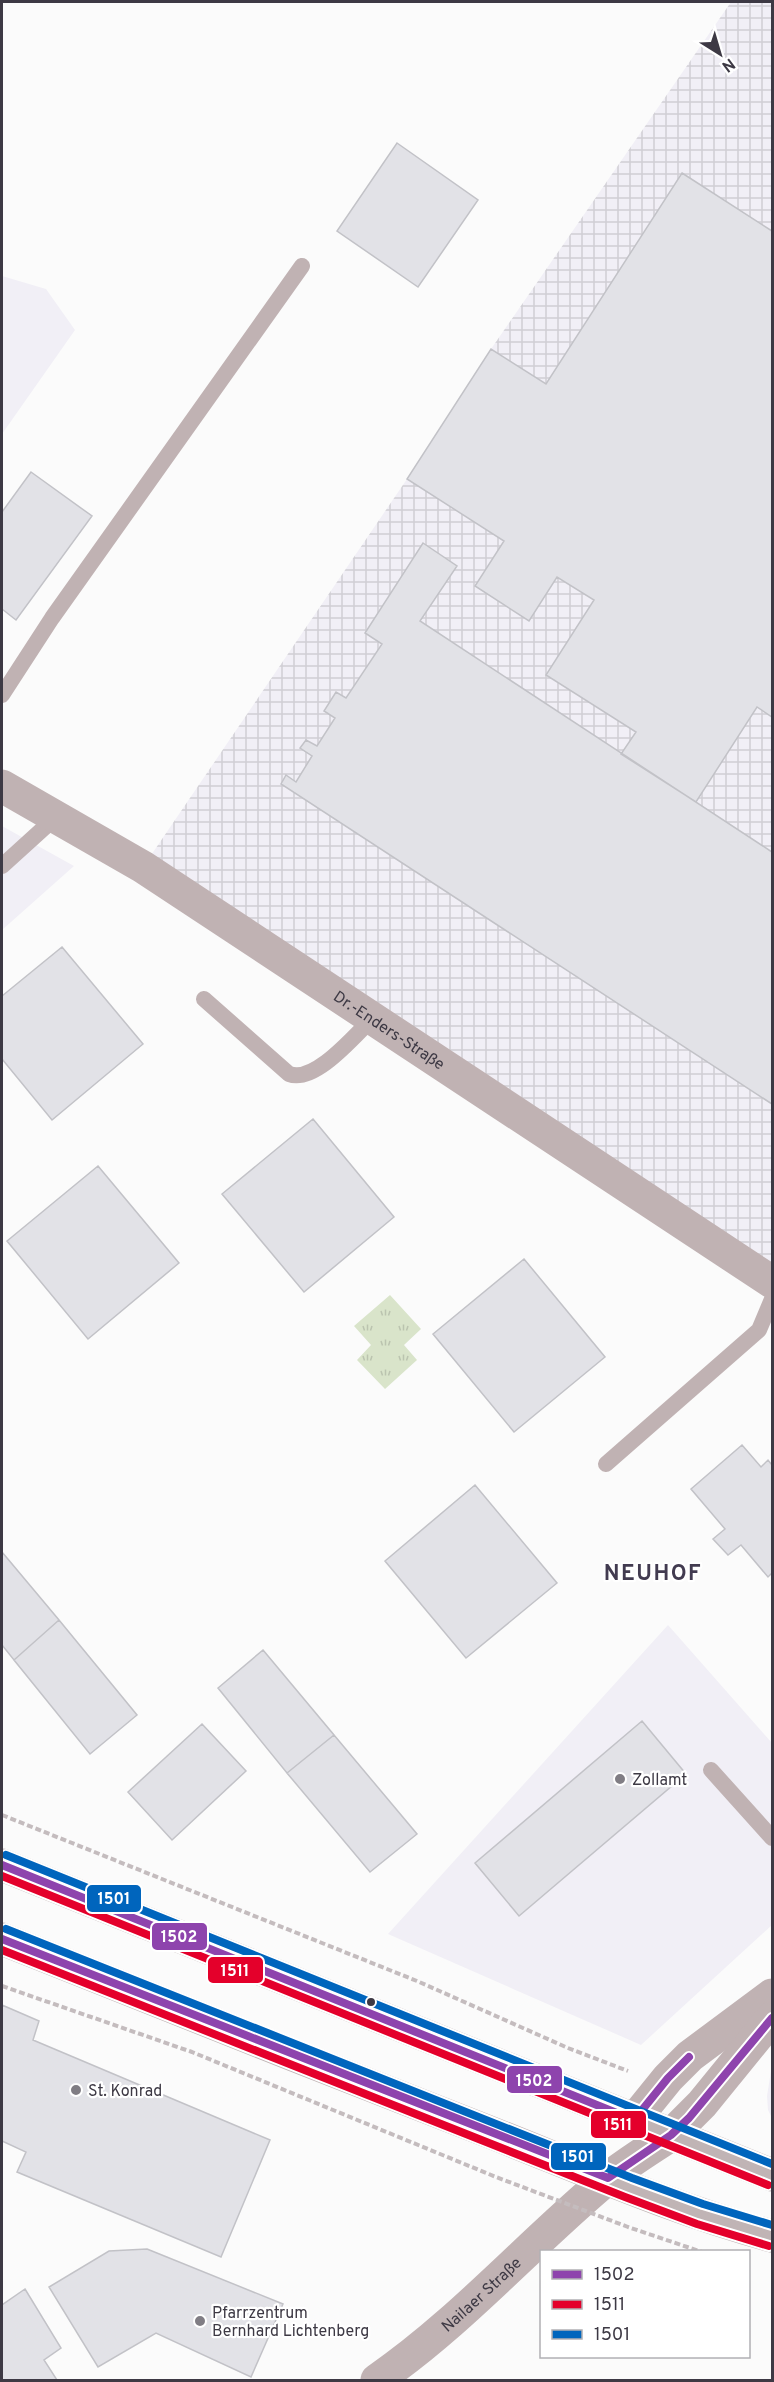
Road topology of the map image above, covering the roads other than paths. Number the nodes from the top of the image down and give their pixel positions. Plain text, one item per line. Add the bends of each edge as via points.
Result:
1 (302, 266) dead end
2 (2, 694) edge
3 (2, 786) edge
4 (56, 817) junction
5 (2, 866) edge
6 (204, 999) dead end
7 (373, 1018) junction
8 (772, 1282) edge
9 (772, 1299) edge
10 (606, 1464) dead end
11 (711, 1770) dead end
12 (772, 1838) edge
13 (2, 1865) edge
14 (2, 1939) edge
15 (772, 1995) edge
16 (772, 2018) edge
17 (634, 2120) junction
18 (671, 2135) junction
19 (772, 2175) edge
20 (608, 2178) junction
21 (772, 2236) edge
22 (377, 2380) edge

1 - 2 lane
3 - 4 street, Dr.-Enders-Straße
4 - 5 lane
4 - 7 street, Dr.-Enders-Straße via 143,867
6 - 7 lane via 297,1077 324,1064
7 - 8 street, Dr.-Enders-Straße
9 - 10 lane via 759,1330
11 - 12 lane
13 - 17 main road
14 - 20 main road
15 - 17 street via 690,2056
16 - 18 street via 702,2104
17 - 18 main road
17 - 20 street
18 - 19 main road
18 - 20 street
20 - 21 main road
20 - 22 street, Nailaer Straße via 466,2308

